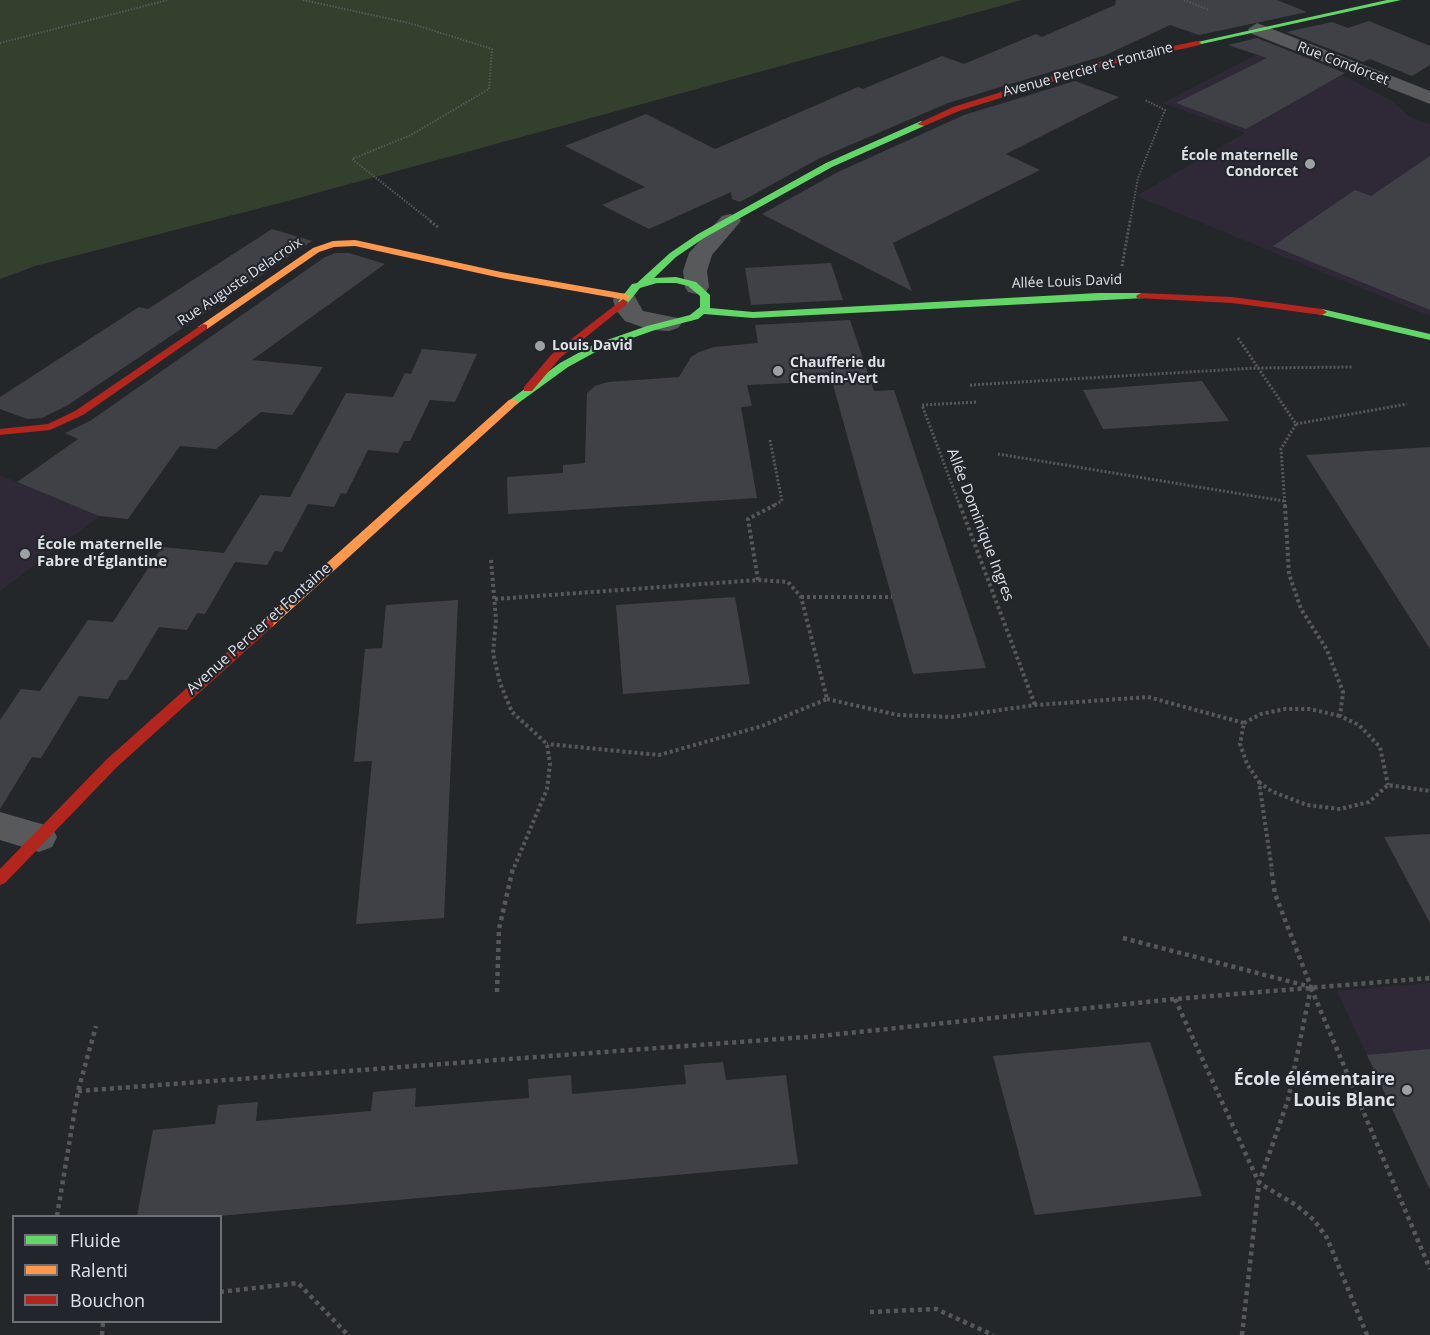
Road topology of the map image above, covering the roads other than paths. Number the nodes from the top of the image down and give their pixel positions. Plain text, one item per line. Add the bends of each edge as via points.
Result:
1 (1397, 0) edge
2 (1257, 30) junction
3 (1430, 98) edge
4 (730, 221) junction
5 (697, 287) junction
6 (630, 294) junction
7 (703, 311) junction
8 (669, 323) junction
9 (1430, 337) edge
10 (528, 389) junction
11 (0, 432) edge
12 (0, 826) edge
13 (39, 837) junction
14 (0, 879) edge

1 - 2 street, Avenue Percier et Fontaine
2 - 3 street, Rue Condorcet
2 - 4 street, Avenue Percier et Fontaine via 1092,66 956,109 829,165
4 - 5 street, Avenue Percier et Fontaine via 701,253 695,271
4 - 6 street, Avenue Percier et Fontaine via 691,242
5 - 6 street via 670,280
5 - 7 street, Avenue Percier et Fontaine via 707,298
6 - 8 street, Avenue Percier et Fontaine via 628,310 634,316
6 - 10 street, Avenue Percier et Fontaine via 573,340
6 - 11 street, Rue Auguste Delacroix via 450,265 355,243 324,246 79,413 50,427
7 - 8 street, Avenue Percier et Fontaine
7 - 9 street, Allée Louis David via 753,315 1116,296 1185,297 1254,302 1355,319
8 - 10 street, Avenue Percier et Fontaine via 586,352
10 - 13 street, Avenue Percier et Fontaine via 112,763
12 - 13 street
13 - 14 street, Avenue Percier et Fontaine

